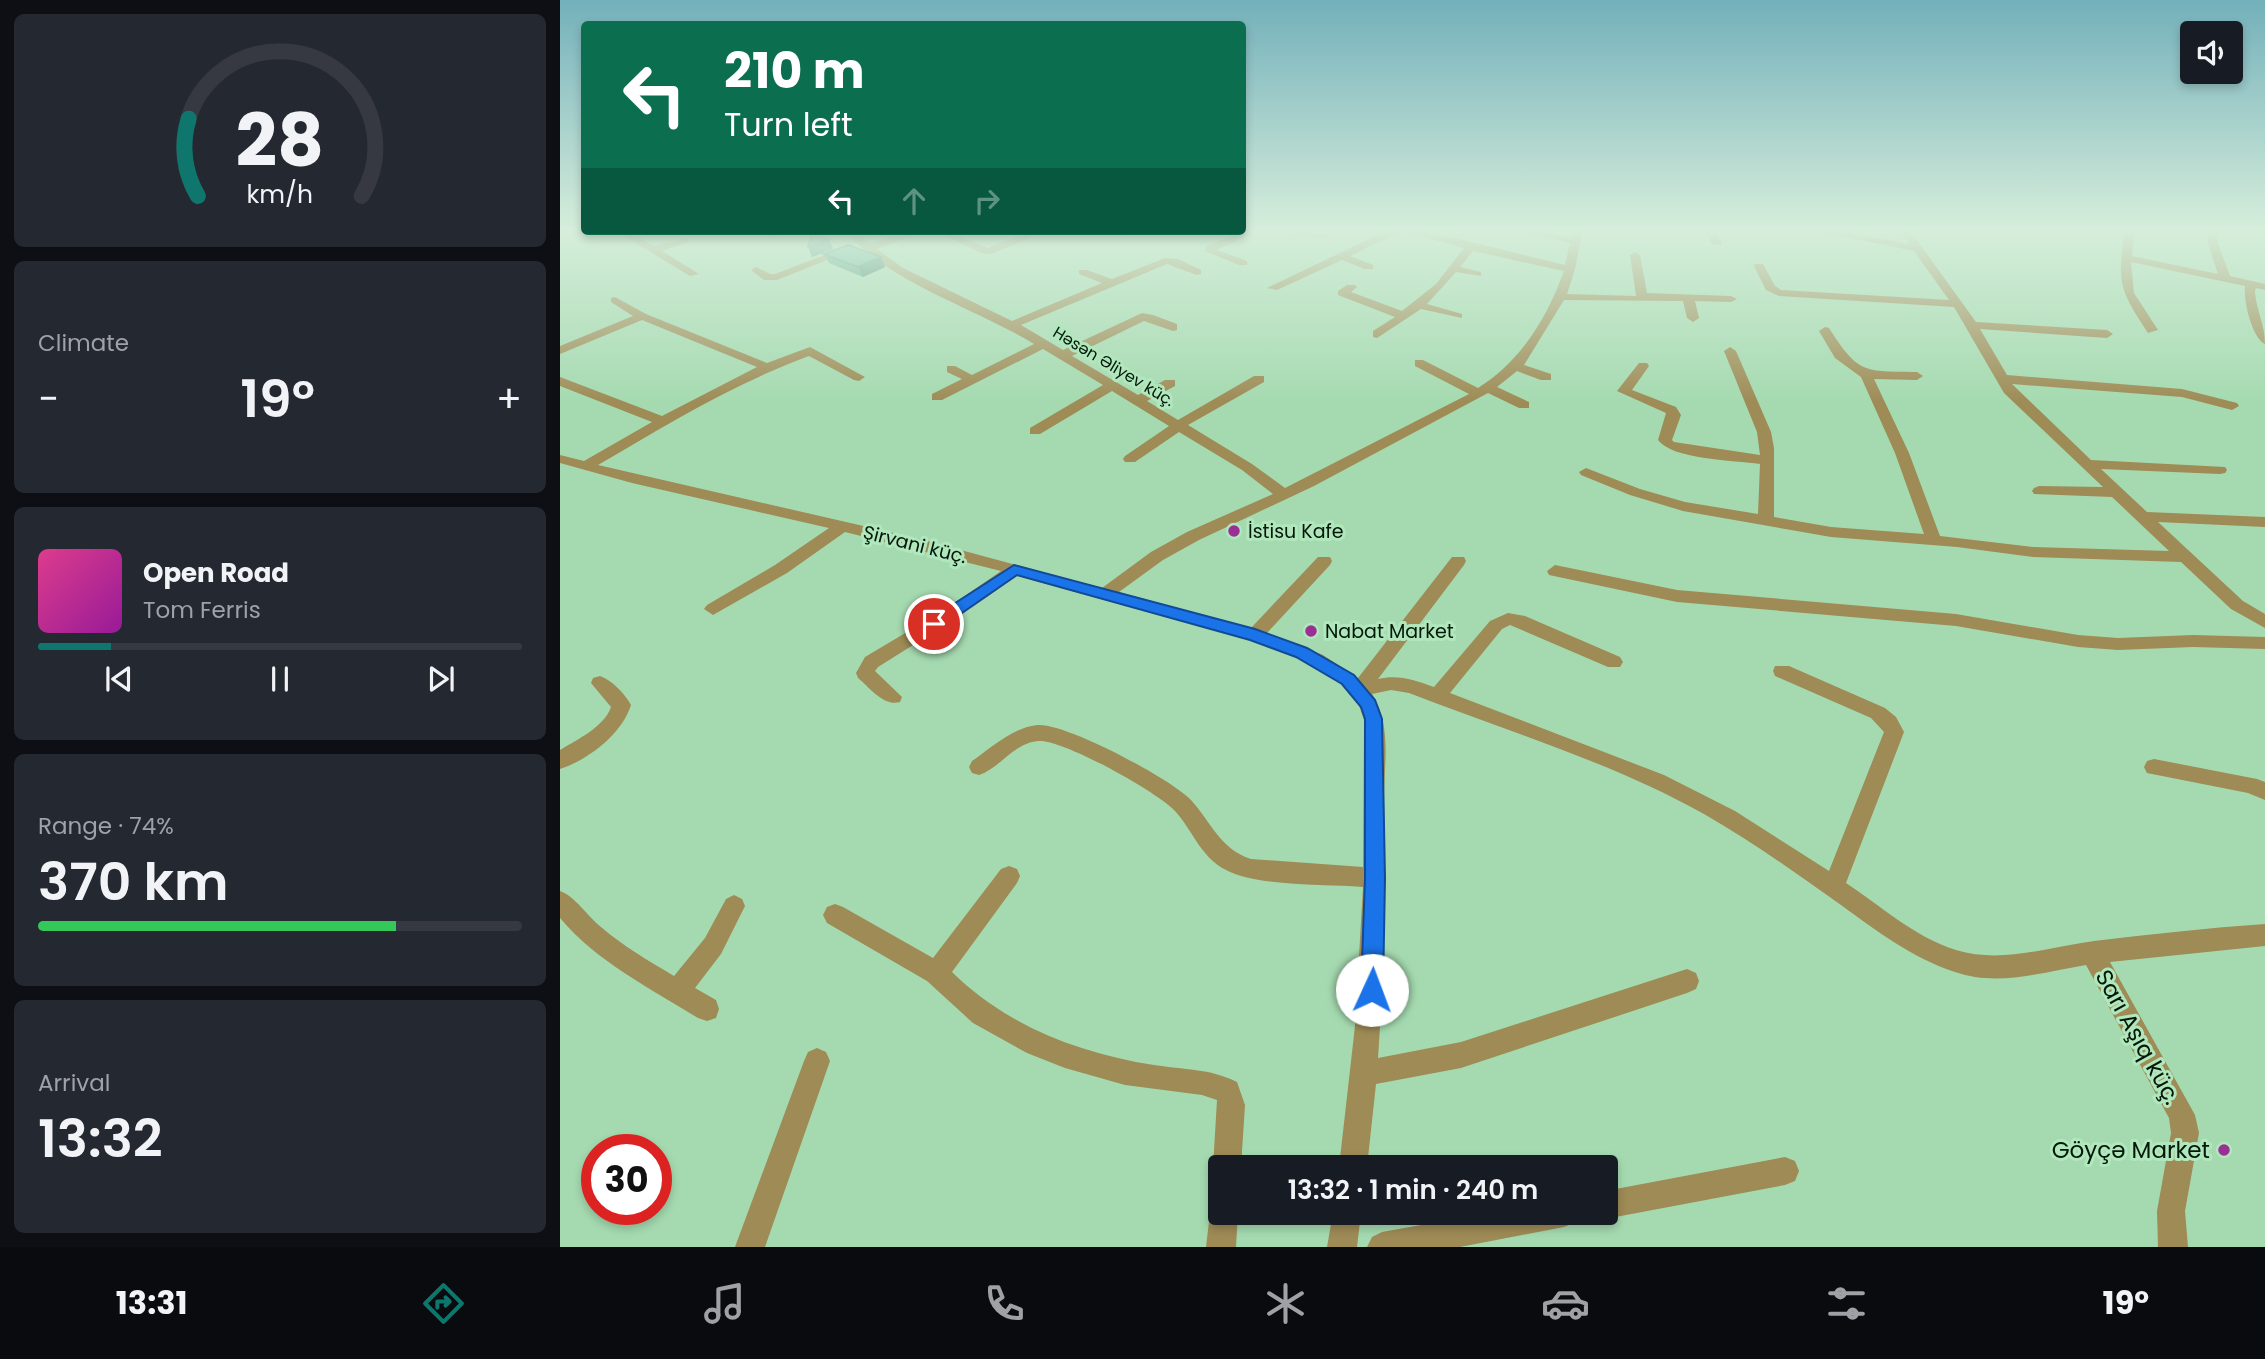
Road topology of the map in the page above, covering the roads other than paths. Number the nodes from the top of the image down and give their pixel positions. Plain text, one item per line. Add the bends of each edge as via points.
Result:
1 (933, 286) edge
2 (1103, 286) edge
3 (1277, 286) edge
4 (1440, 286) edge
5 (1564, 286) edge
6 (1640, 286) edge
7 (1769, 286) edge
8 (1942, 286) edge
9 (2127, 286) edge
10 (2250, 286) edge
11 (1351, 287) dead end
12 (1273, 288) dead end
13 (1642, 296) junction
14 (1560, 297) junction
15 (1688, 298) junction
16 (1731, 299) dead end
17 (612, 304) dead end
18 (1955, 304) junction
19 (1419, 305) junction
20 (1404, 316) junction
21 (1458, 316) dead end
22 (639, 318) junction
23 (1693, 318) dead end
24 (1012, 325) junction
25 (1972, 326) junction
26 (1173, 327) dead end
27 (2152, 330) dead end
28 (1825, 331) dead end
29 (1377, 334) dead end
30 (2107, 334) dead end
31 (2265, 340) edge
32 (1043, 344) junction
33 (560, 350) edge
34 (1730, 351) dead end
35 (1063, 355) junction
36 (1419, 363) dead end
37 (1517, 366) junction
38 (1643, 366) dead end
39 (767, 367) junction
40 (951, 369) dead end
41 (1866, 375) junction
42 (1917, 376) dead end
43 (859, 377) dead end
44 (1546, 377) dead end
45 (971, 379) junction
46 (1259, 379) dead end
47 (2003, 379) junction
48 (560, 382) edge
49 (1170, 383) dead end
50 (1111, 386) junction
51 (1484, 391) junction
52 (937, 397) dead end
53 (1137, 401) junction
54 (1524, 405) dead end
55 (2232, 406) dead end
56 (663, 421) junction
57 (1179, 425) junction
58 (1035, 431) dead end
59 (560, 459) edge
60 (1130, 459) dead end
61 (1766, 460) junction
62 (2085, 464) junction
63 (585, 467) junction
64 (2220, 470) dead end
65 (1586, 472) dead end
66 (2039, 491) dead end
67 (2116, 492) junction
68 (1283, 494) junction
69 (2143, 517) junction
70 (1766, 521) junction
71 (2265, 522) edge
72 (842, 527) junction
73 (1934, 540) junction
74 (2185, 557) junction
75 (1324, 561) dead end
76 (1458, 561) dead end
77 (1014, 570) junction
78 (1555, 571) dead end
79 (1105, 594) junction
80 (713, 609) dead end
81 (2265, 622) edge
82 (1255, 635) junction
83 (2265, 643) edge
84 (1614, 662) dead end
85 (1782, 671) dead end
86 (600, 684) dead end
87 (1359, 690) junction
88 (893, 696) dead end
89 (1437, 696) junction
90 (560, 761) edge
91 (979, 766) dead end
92 (2154, 767) dead end
93 (2265, 791) edge
94 (1009, 876) dead end
95 (1375, 878) junction
96 (1834, 886) junction
97 (560, 901) edge
98 (734, 906) dead end
99 (835, 915) dead end
100 (2265, 935) edge
101 (2092, 953) junction
102 (936, 973) junction
103 (1687, 981) dead end
104 (678, 990) junction
105 (708, 1009) dead end
106 (817, 1061) dead end
107 (1365, 1073) junction
108 (1228, 1155) edge
109 (1355, 1155) edge
110 (1785, 1171) dead end
111 (1618, 1203) edge
112 (1223, 1225) edge
113 (1345, 1225) edge
114 (1500, 1225) edge
115 (750, 1247) edge
116 (1221, 1247) edge
117 (1342, 1247) edge
118 (1382, 1247) edge
119 (2173, 1247) edge

1 - 24 street, Həsən Əliyev küç.
2 - 24 street
3 - 12 street
4 - 19 street
5 - 14 street
6 - 13 street
7 - 18 street via 1779,293
8 - 18 street
9 - 27 street
10 - 31 street
11 - 20 street via 1342,293
13 - 14 street via 1632,300
13 - 15 street
14 - 37 street
15 - 16 street
15 - 23 street
17 - 22 street
18 - 25 street
19 - 20 street
19 - 21 street
20 - 29 street
22 - 33 street
22 - 39 street
24 - 32 street, Həsən Əliyev küç.
25 - 30 street
25 - 47 street
26 - 35 street via 1142,317
28 - 41 street via 1839,355
32 - 35 street, Həsən Əliyev küç.
32 - 45 street
34 - 61 street via 1764,432
35 - 50 street, Həsən Əliyev küç.
36 - 51 street
37 - 44 street
37 - 51 street
38 - 61 street via 1624,391 1671,410 1674,415 1665,440 1669,445
39 - 43 street via 810,352
39 - 56 street
40 - 45 street
41 - 42 street
41 - 73 street via 1902,453
45 - 52 street
46 - 57 street
47 - 55 street via 2182,393
47 - 62 street
48 - 56 street
49 - 53 street
50 - 53 street, Həsən Əliyev küç.
50 - 58 street
51 - 54 street
51 - 68 street
53 - 57 street, Həsən Əliyev küç.
56 - 63 street
57 - 60 street
57 - 68 street, Həsən Əliyev küç.
59 - 63 street, Şirvani küç.
61 - 70 street
62 - 64 street
62 - 67 street
63 - 72 street, Şirvani küç.
65 - 70 street via 1683,506
66 - 67 street
67 - 69 street
68 - 79 street via 1181,543
69 - 71 street
69 - 74 street
70 - 73 street via 1831,532
72 - 77 street, Şirvani küç.
72 - 80 street
73 - 74 street via 2033,552
74 - 81 street via 2237,605
75 - 82 street
76 - 87 street
77 - 79 street, Şirvani küç.
77 - 88 street via 871,663 865,673
78 - 83 street via 1677,596 1956,620 2078,641 2118,645
79 - 82 street, Şirvani küç.
82 - 87 street, Şirvani küç. via 1302,652
84 - 89 street via 1520,620 1508,619 1496,625
85 - 96 street via 1878,713 1894,732
86 - 90 street via 621,705 620,713
87 - 89 street via 1400,682
87 - 95 street, Şirvani küç. via 1373,719
89 - 96 street via 1691,797
91 - 95 street via 1021,737 1037,731 1049,733 1173,796 1217,854 1233,865
92 - 93 street
94 - 102 street
95 - 107 street, Şirvani küç.
96 - 101 street via 1889,925 1950,959 1999,967
97 - 104 street via 583,927
98 - 104 street via 713,946
99 - 102 street
100 - 101 street
101 - 119 street, Sarı Aşıq küç. via 2182,1115 2185,1133 2171,1210
102 - 108 street via 985,1016 1038,1045 1101,1067 1214,1083 1228,1091 1232,1105
103 - 107 street via 1461,1055
104 - 105 street
106 - 115 street
107 - 109 street, Şirvani küç.
110 - 111 street
112 - 116 street
113 - 117 street
114 - 118 street

